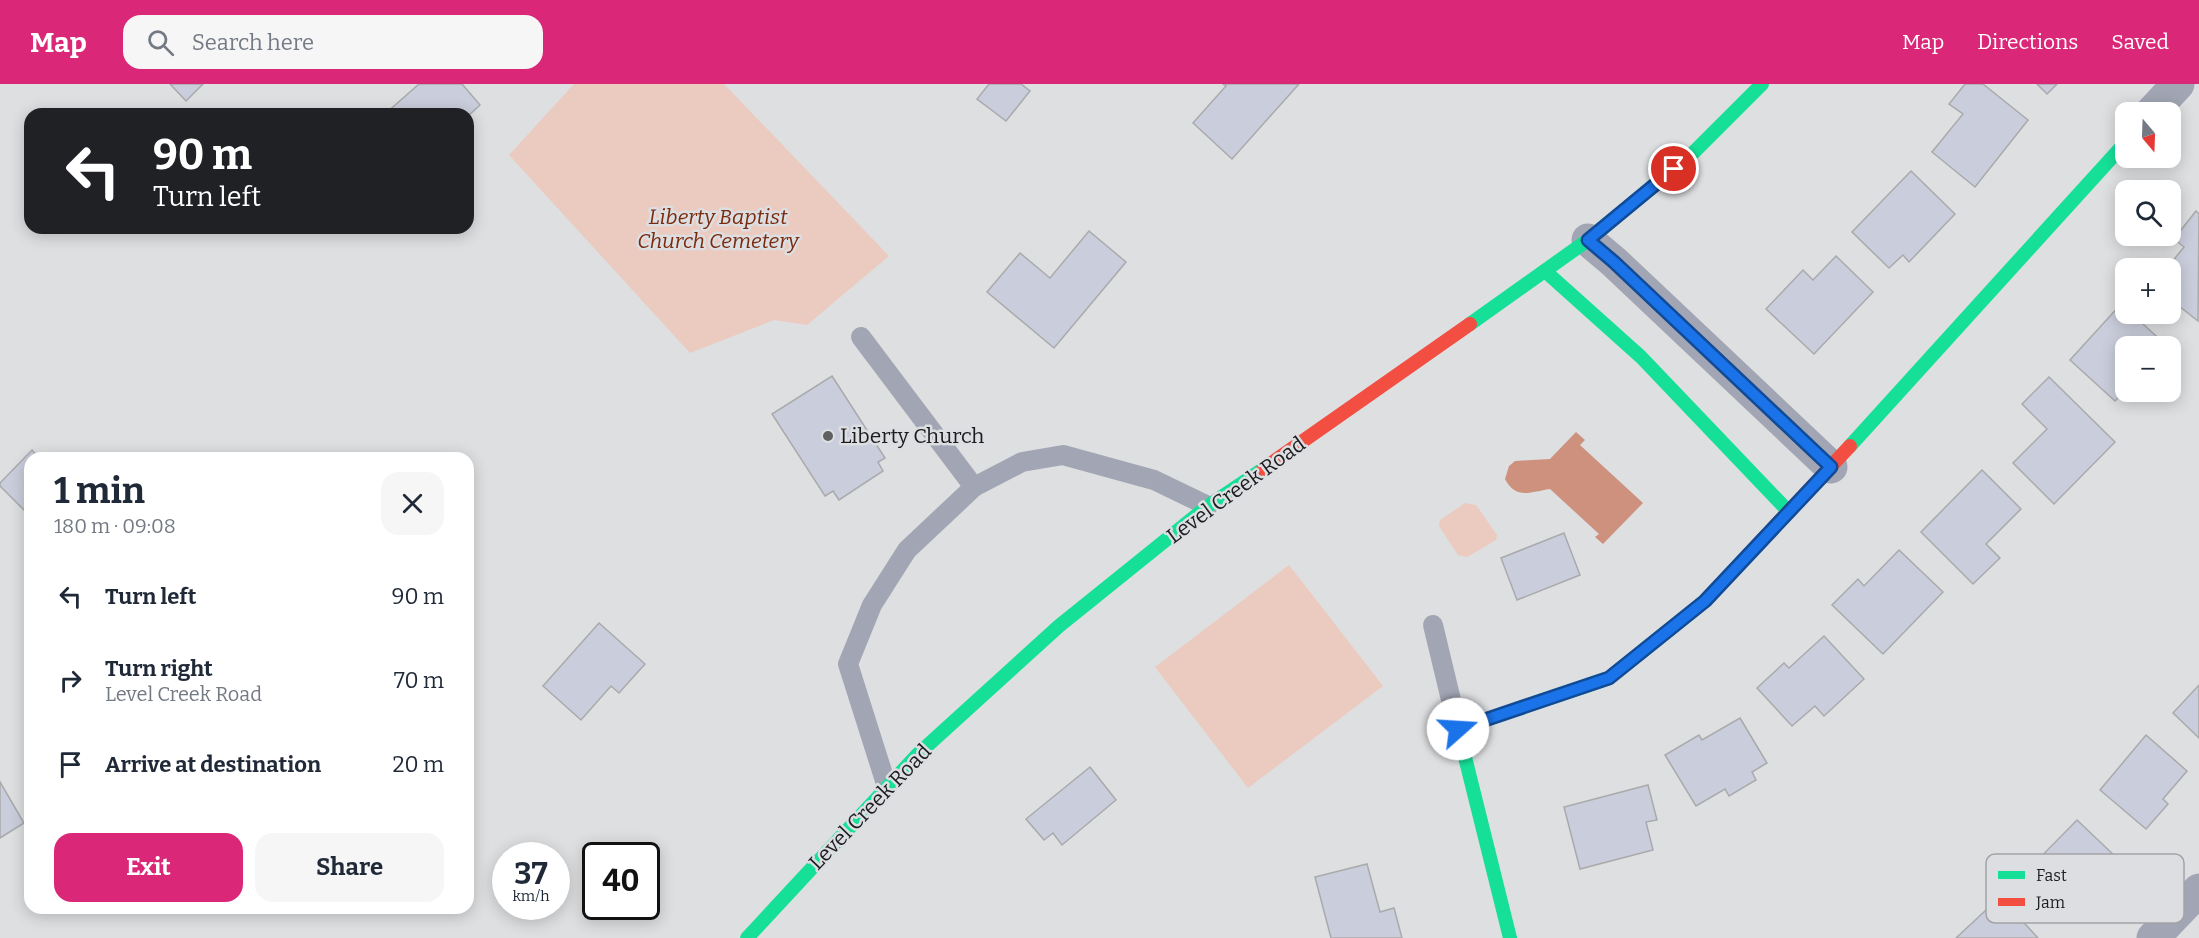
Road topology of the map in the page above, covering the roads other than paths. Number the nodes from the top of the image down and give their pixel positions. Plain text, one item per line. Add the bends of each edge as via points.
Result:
1 (1762, 84) edge
2 (2178, 84) edge
3 (2161, 102) edge
4 (2115, 154) edge
5 (1588, 240) junction
6 (1545, 271) junction
7 (861, 337) dead end
8 (1831, 467) junction
9 (974, 487) junction
10 (1208, 506) junction
11 (1789, 512) junction
12 (1433, 626) dead end
13 (1458, 729) junction
14 (887, 788) junction
15 (2199, 890) edge
16 (2184, 906) edge
17 (2167, 923) edge
18 (747, 938) edge
19 (1510, 938) edge
20 (2153, 938) edge

1 - 5 street, Level Creek Road via 1692,154
2 - 3 street
4 - 8 street
5 - 6 street, Level Creek Road
5 - 8 street
6 - 10 street, Level Creek Road
6 - 11 street via 1667,381
7 - 9 lane
8 - 11 street
9 - 10 lane via 1022,462 1063,455 1154,480
9 - 14 lane via 907,550 872,605 848,664
10 - 14 street, Level Creek Road via 1059,626 917,755
11 - 13 street via 1705,601 1609,678
12 - 13 lane
13 - 19 street
14 - 18 street, Level Creek Road
15 - 16 street
17 - 20 street

